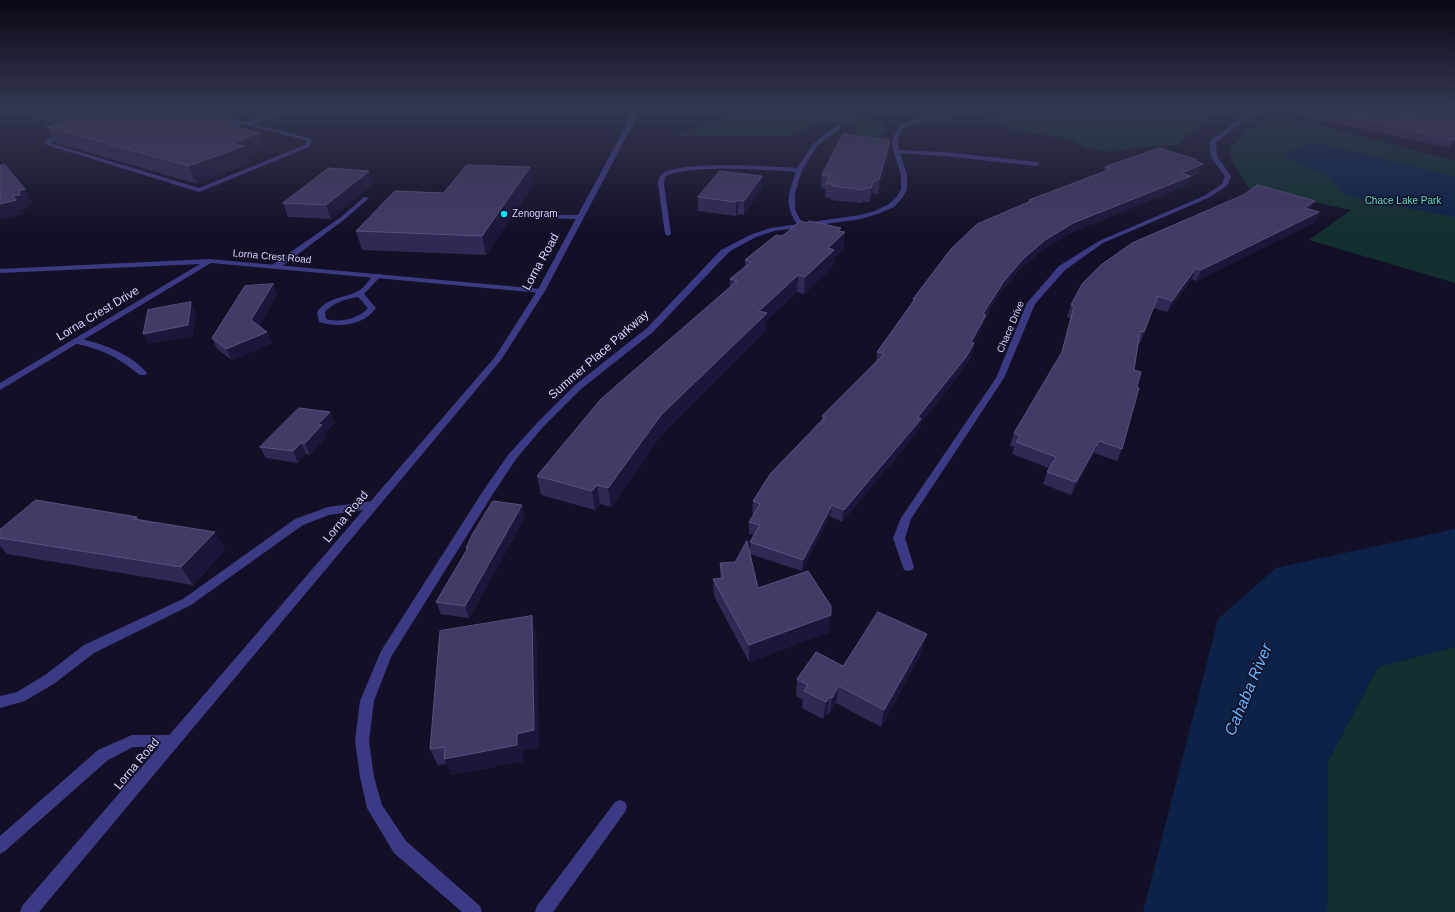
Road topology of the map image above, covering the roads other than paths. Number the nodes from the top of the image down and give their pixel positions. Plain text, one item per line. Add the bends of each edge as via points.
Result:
1 (61, 150) edge
2 (298, 150) edge
3 (616, 150) edge
4 (812, 150) edge
5 (1211, 150) edge
6 (898, 152) joint
7 (1037, 164) dead end
8 (798, 170) junction
9 (366, 198) dead end
10 (536, 217) dead end
11 (580, 217) junction
12 (800, 225) junction
13 (668, 234) dead end
14 (209, 261) junction
15 (276, 267) junction
16 (0, 271) edge
17 (377, 276) junction
18 (541, 291) junction
19 (360, 294) junction
20 (76, 341) junction
21 (143, 373) dead end
22 (0, 387) edge
23 (373, 505) junction
24 (908, 567) dead end
25 (0, 702) edge
26 (173, 741) junction
27 (620, 807) dead end
28 (0, 846) edge
29 (28, 912) edge
30 (474, 912) edge
31 (542, 912) edge

1 - 2 street via 199,190
3 - 11 street, Lorna Road
4 - 8 street
5 - 24 street, Chace Drive via 1228,176 1225,185 1206,197 1101,242 1062,268 1031,304 1000,378 906,518 899,538
6 - 7 street
6 - 12 street, Summer Place Parkway via 905,188 895,203 870,215
8 - 12 street via 792,193 792,210
8 - 13 street via 741,168 665,174 660,184
9 - 15 street
10 - 11 street
11 - 18 street, Lorna Road
12 - 30 street, Summer Place Parkway via 756,235 724,252 650,330 578,387 540,425 512,457 487,494 386,655 367,701 362,741 375,808 400,847
14 - 15 street, Lorna Crest Road
14 - 16 street, Lorna Crest Road
14 - 20 street, Lorna Crest Drive
15 - 17 street, Lorna Crest Road
17 - 18 street, Lorna Crest Road
17 - 19 street
18 - 23 street, Lorna Road via 498,358
19 - 19 street via 372,308 363,316 340,322 322,320 321,312 330,304
20 - 21 street via 116,352
20 - 22 street, Lorna Crest Drive
23 - 25 street via 328,511 299,522 187,602 89,649 50,679 20,697
23 - 26 street, Lorna Road
26 - 28 street via 132,741 103,755
26 - 29 street, Lorna Road
27 - 31 street

